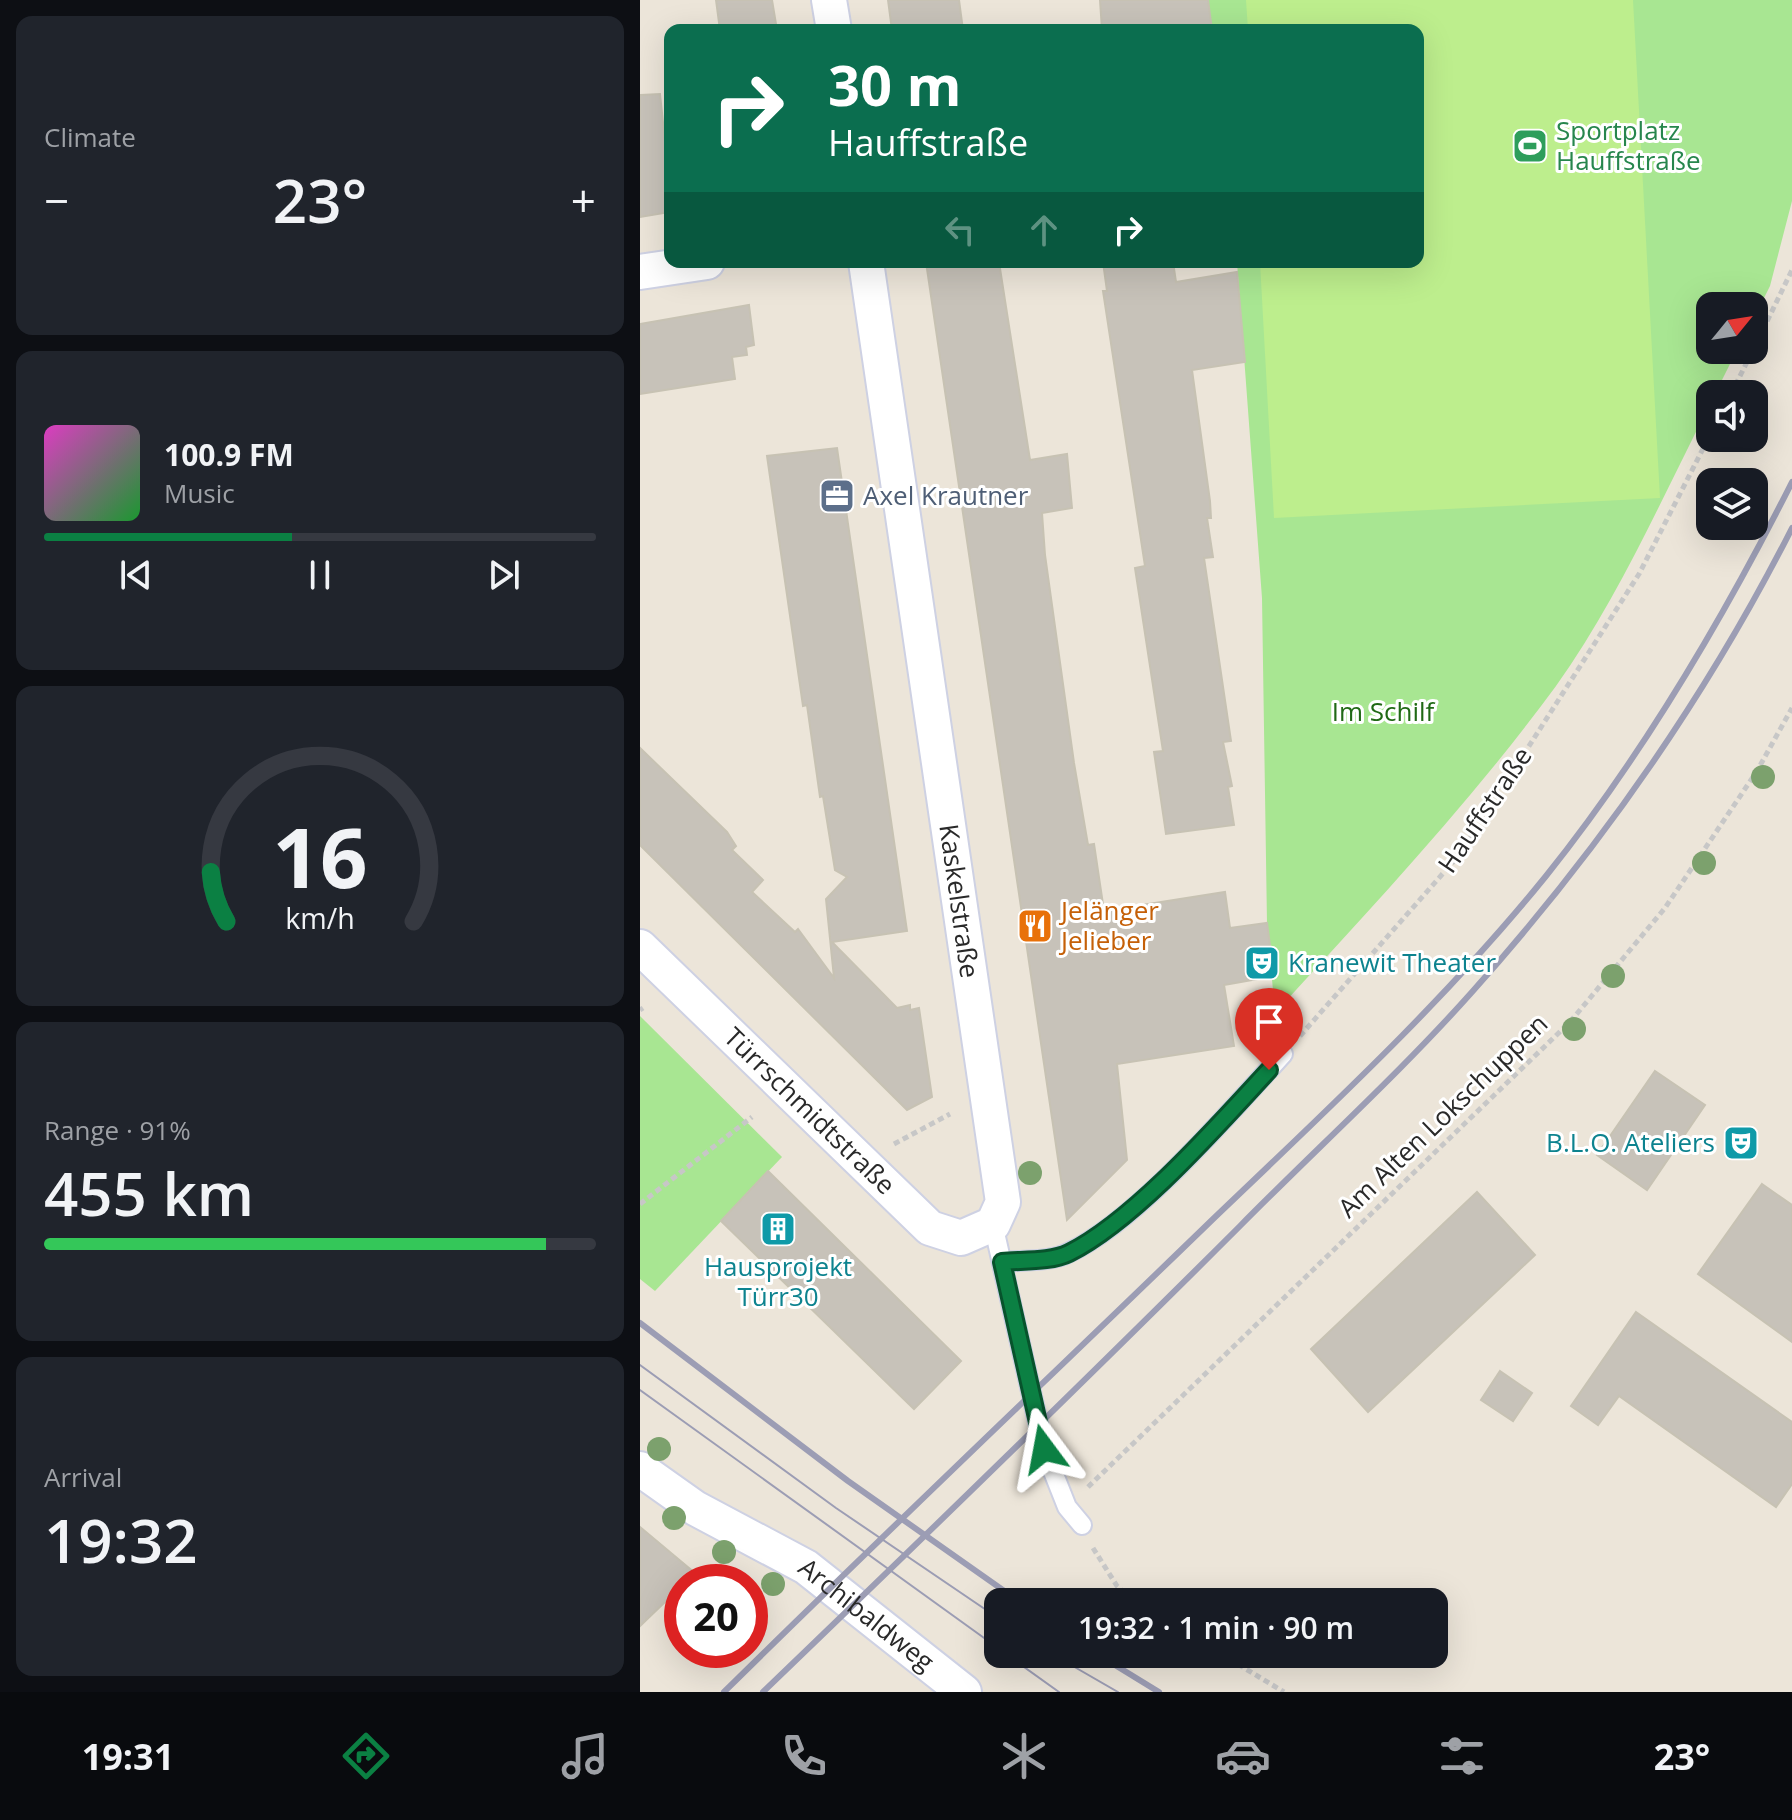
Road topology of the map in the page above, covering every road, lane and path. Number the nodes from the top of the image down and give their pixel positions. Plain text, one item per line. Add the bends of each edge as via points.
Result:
1 (829, 0) edge
2 (833, 24) edge
3 (667, 268) edge
4 (867, 268) edge
5 (1792, 270) edge
6 (640, 272) edge
7 (1768, 320) edge
8 (1701, 452) edge
9 (1792, 708) edge
10 (640, 947) edge
11 (1283, 1054) joint
12 (950, 1114) dead end
13 (752, 1117) dead end
14 (893, 1145) dead end
15 (640, 1204) edge
16 (993, 1224) junction
17 (1002, 1262) junction
18 (640, 1469) edge
19 (1067, 1507) junction
20 (1082, 1525) joint
21 (1122, 1588) edge
22 (1244, 1668) edge
23 (964, 1692) edge
24 (1284, 1692) edge

1 - 2 street
3 - 6 street
4 - 16 street, Kaskelstraße via 1003,1202
5 - 7 path
8 - 11 path, Hauffstraße via 1639,574 1460,854
9 - 19 path, Am Alten Lokschuppen via 1757,771 1665,908 1570,1022
10 - 16 street, Türrschmidtstraße via 930,1228 961,1238
11 - 17 lane via 1225,1118 1110,1227 1066,1255
12 - 14 path
13 - 15 path
16 - 17 lane, Kaskelstraße
17 - 19 lane, Kaskelstraße via 1044,1449
18 - 23 street, Archibaldweg via 695,1508 806,1567
19 - 20 lane, Kaskelstraße
20 - 21 path via 1101,1564
22 - 24 path

